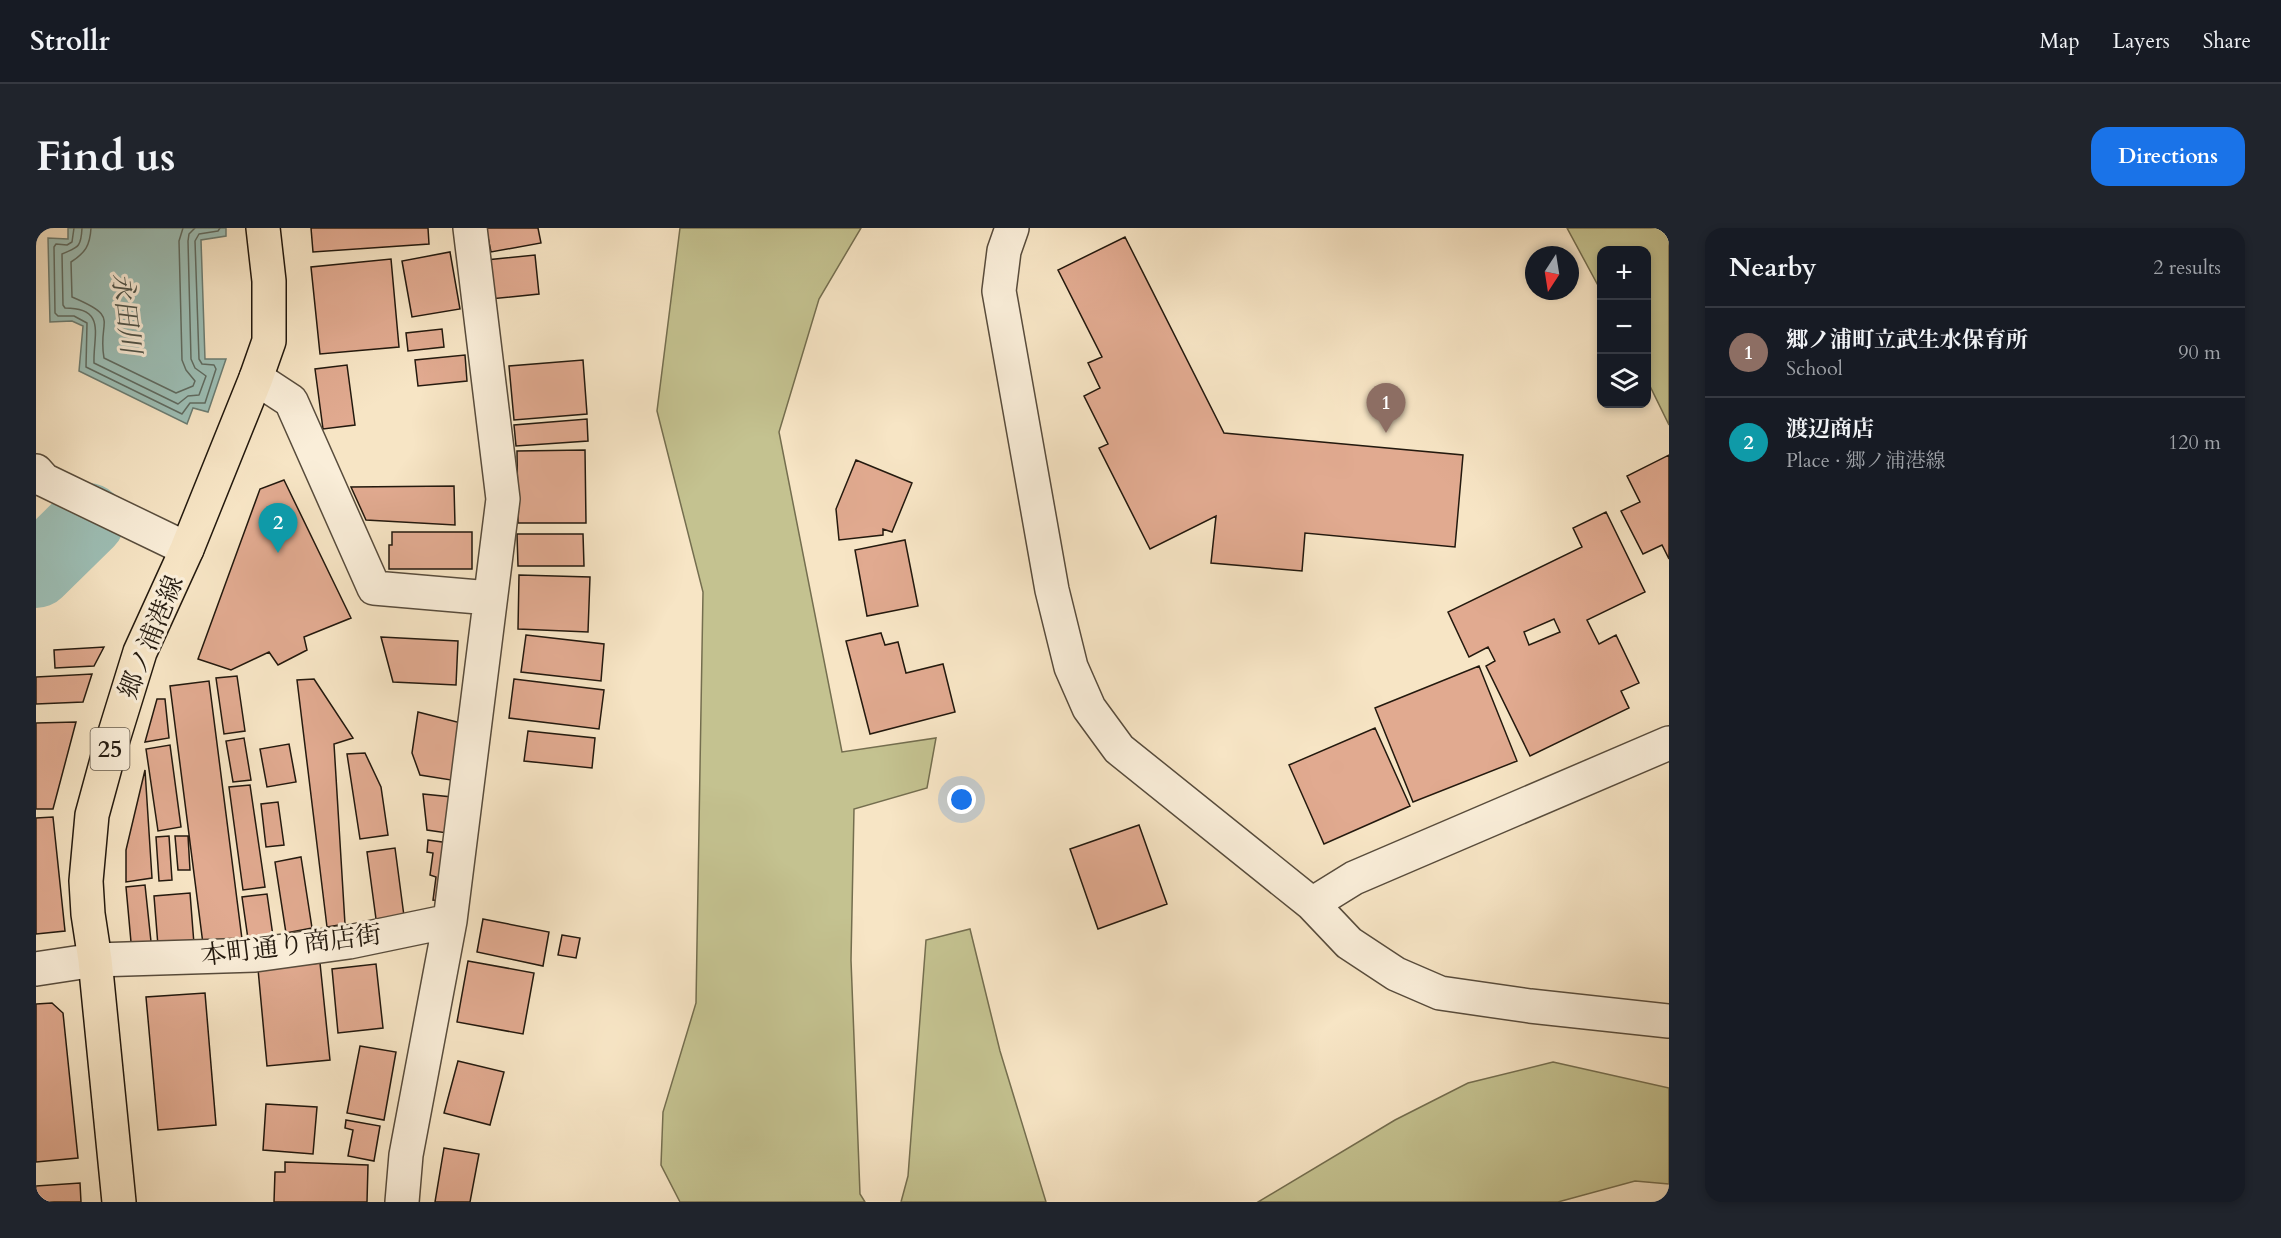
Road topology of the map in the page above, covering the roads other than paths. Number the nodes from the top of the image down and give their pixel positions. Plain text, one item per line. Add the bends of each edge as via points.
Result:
1 (263, 228) edge
2 (470, 228) edge
3 (1012, 228) edge
4 (256, 378) junction
5 (36, 471) edge
6 (187, 549) junction
7 (490, 598) junction
8 (1669, 743) edge
9 (1312, 904) junction
10 (450, 921) junction
11 (95, 960) junction
12 (36, 969) edge
13 (1669, 1021) edge
14 (119, 1202) edge
15 (402, 1202) edge

1 - 4 main road, 郷ノ浦港線 / 25 via 269,281 269,341
2 - 7 street via 503,499
3 - 9 street via 1004,251 999,291 1052,590 1071,668 1089,708 1119,749
4 - 6 main road, 郷ノ浦港線 / 25
4 - 7 street via 291,400 374,588
5 - 6 street via 44,480
6 - 11 main road, 郷ノ浦港線 / 25 via 140,652 92,815 86,881
7 - 10 street
8 - 9 street via 1354,878
9 - 13 street via 1349,943 1396,974 1440,993
10 - 11 street, 本町通り商店街 via 349,942 255,955
10 - 15 street via 406,1155
11 - 12 street, 本町通り商店街
11 - 14 main road, 郷ノ浦港線 / 25

